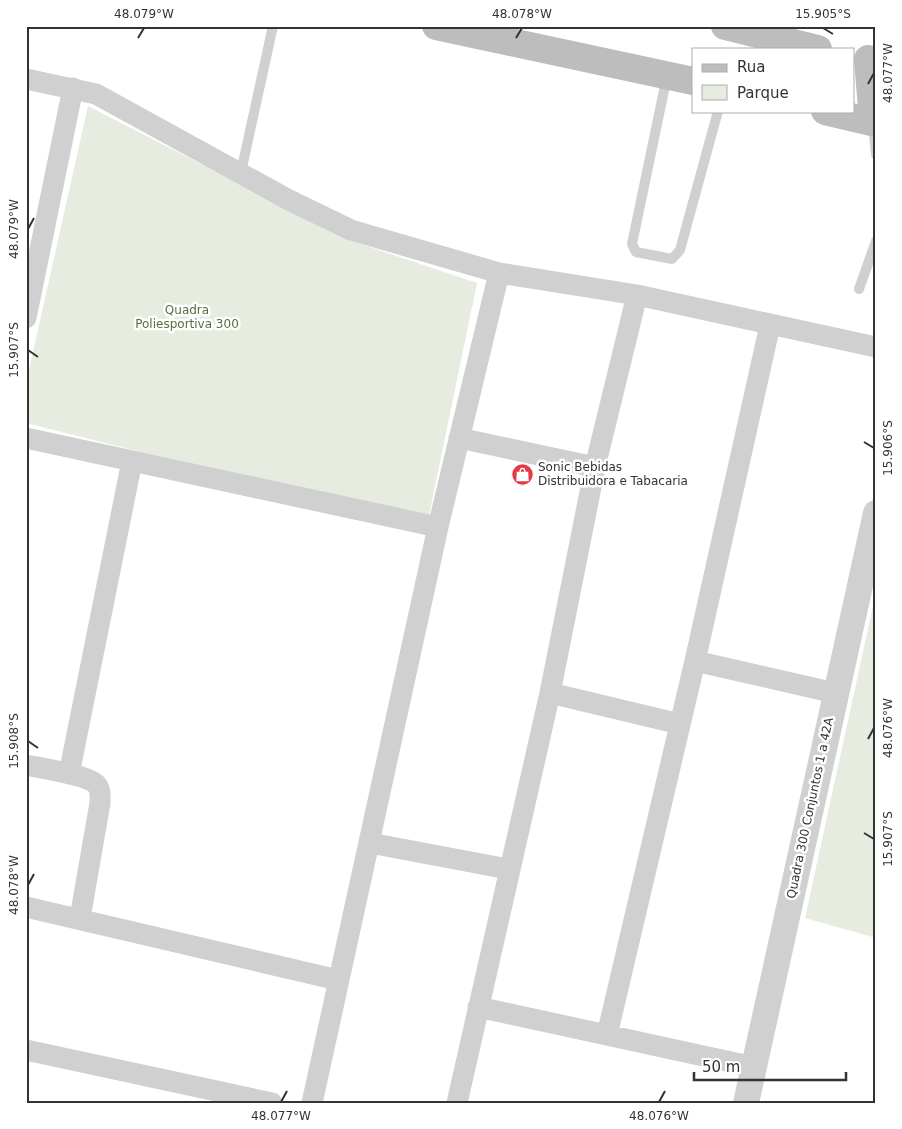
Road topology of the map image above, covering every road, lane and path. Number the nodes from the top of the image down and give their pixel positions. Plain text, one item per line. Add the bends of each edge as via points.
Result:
1 (273, 26) edge
2 (436, 26) edge
3 (725, 26) edge
4 (766, 41) edge
5 (812, 48) edge
6 (866, 59) edge
7 (680, 78) edge
8 (26, 79) edge
9 (73, 88) junction
10 (718, 112) edge
11 (829, 112) edge
12 (874, 122) edge
13 (876, 155) edge
14 (241, 172) junction
15 (876, 241) edge
16 (499, 273) junction
17 (859, 289) dead end
18 (637, 295) junction
19 (26, 318) edge
20 (770, 325) junction
21 (876, 347) edge
22 (26, 438) edge
23 (459, 438) junction
24 (132, 461) junction
25 (595, 467) junction
26 (876, 513) edge
27 (438, 527) junction
28 (695, 661) junction
29 (550, 693) junction
30 (835, 694) junction
31 (680, 724) junction
32 (26, 765) edge
33 (69, 774) junction
34 (370, 843) junction
35 (508, 869) junction
36 (26, 907) edge
37 (80, 918) junction
38 (338, 980) junction
39 (478, 1008) junction
40 (607, 1035) junction
41 (26, 1050) edge
42 (754, 1067) junction
43 (272, 1103) edge
44 (312, 1103) edge
45 (457, 1103) edge
46 (746, 1103) edge

1 - 14 lane
2 - 7 main road
3 - 4 main road
4 - 5 main road
6 - 12 main road
7 - 10 lane via 632,244 636,252 672,259 680,250
8 - 9 street
9 - 14 street via 116,104
9 - 19 street
11 - 12 main road
12 - 13 lane
14 - 16 street via 351,230
15 - 17 lane
16 - 18 street
16 - 23 street
18 - 20 street
18 - 25 street
20 - 21 street
20 - 28 street
22 - 24 street
23 - 25 street
23 - 27 street
24 - 27 street
24 - 33 street
25 - 29 street
26 - 30 street, Quadra 300 Conjuntos 1 a 42A
27 - 34 street
28 - 30 street
28 - 31 street
29 - 31 street
29 - 35 street
30 - 42 street, Quadra 300 Conjuntos 1 a 42A
31 - 40 street
32 - 33 street
33 - 37 street via 95,782 100,790
34 - 35 street
34 - 38 street
35 - 39 street
36 - 37 street
37 - 38 street
38 - 44 street
39 - 40 street
39 - 45 street
40 - 42 street
41 - 43 street
42 - 46 street, Quadra 300 Conjuntos 1 a 42A

